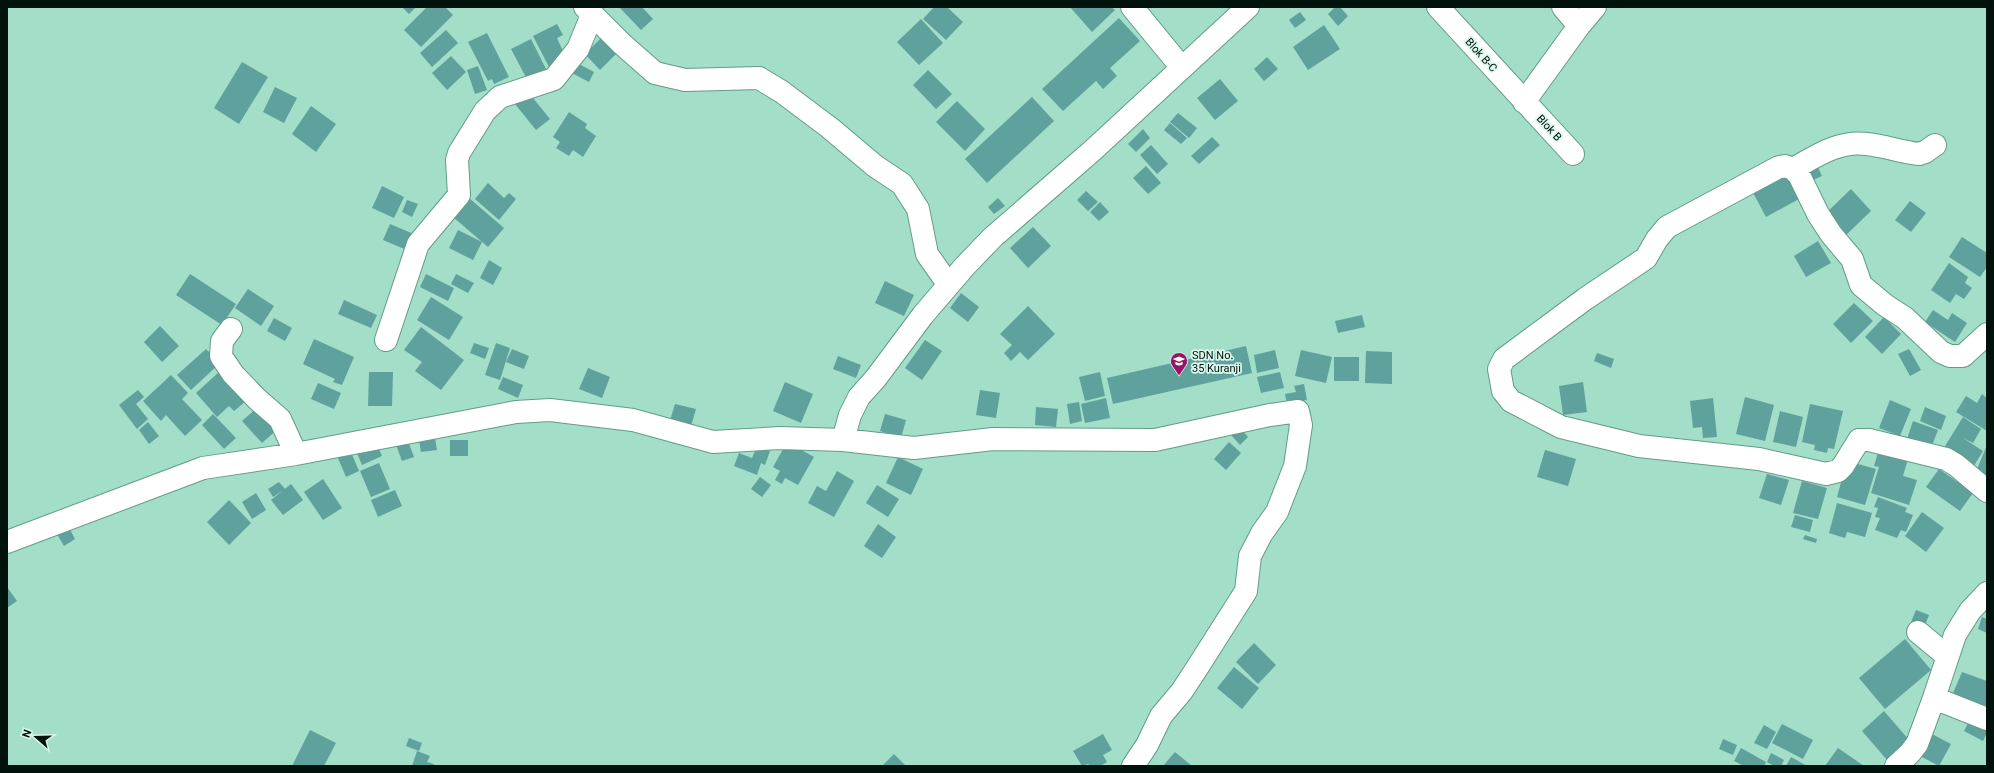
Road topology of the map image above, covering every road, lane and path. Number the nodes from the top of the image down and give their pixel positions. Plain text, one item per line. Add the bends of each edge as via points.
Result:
1 (1132, 7) edge
2 (1248, 7) edge
3 (1438, 7) edge
4 (1562, 7) edge
5 (1596, 7) edge
6 (588, 11) edge
7 (1579, 26) junction
8 (1182, 68) junction
9 (1524, 102) junction
10 (1935, 145) dead end
11 (1573, 154) dead end
12 (1793, 169) junction
13 (948, 284) junction
14 (230, 329) dead end
15 (1987, 334) edge
16 (386, 340) dead end
17 (843, 440) junction
18 (296, 454) junction
19 (1987, 491) edge
20 (7, 542) edge
21 (1987, 592) edge
22 (1918, 632) dead end
23 (1947, 656) junction
24 (1934, 698) junction
25 (1987, 719) edge
26 (1133, 766) edge
27 (1896, 766) edge

1 - 8 street
2 - 8 street
3 - 9 street, Blok B-C
4 - 7 street
5 - 7 street
6 - 13 street via 655,73 685,80 759,78 824,123 875,166 902,184 918,209 927,254
6 - 16 street via 578,49 554,79 500,97 485,111 463,146 457,160 459,196 418,244
7 - 9 street
8 - 13 street via 993,238
9 - 11 street, Blok B
10 - 12 street via 1919,154 1869,144 1848,144 1820,154
12 - 15 street via 1831,234 1852,259 1857,277 1866,290 1950,356 1966,354
12 - 19 street via 1779,167 1667,227 1646,258 1504,359 1499,368 1504,391 1511,401 1561,427 1639,446 1759,459 1826,474 1838,471 1843,466 1859,440 1869,440 1946,459
13 - 17 street via 859,397 850,415
14 - 18 street via 222,341 221,356 233,374 280,420
17 - 18 street via 780,438 713,442 633,420 550,410 516,412
17 - 26 street via 914,448 993,439 1155,440 1270,415 1298,412 1301,425 1295,466 1277,512 1250,556 1246,591 1182,691 1161,716
18 - 20 street via 203,468
21 - 23 street via 1970,611 1955,635
22 - 23 street
23 - 24 street
24 - 25 street
24 - 27 street via 1916,744

